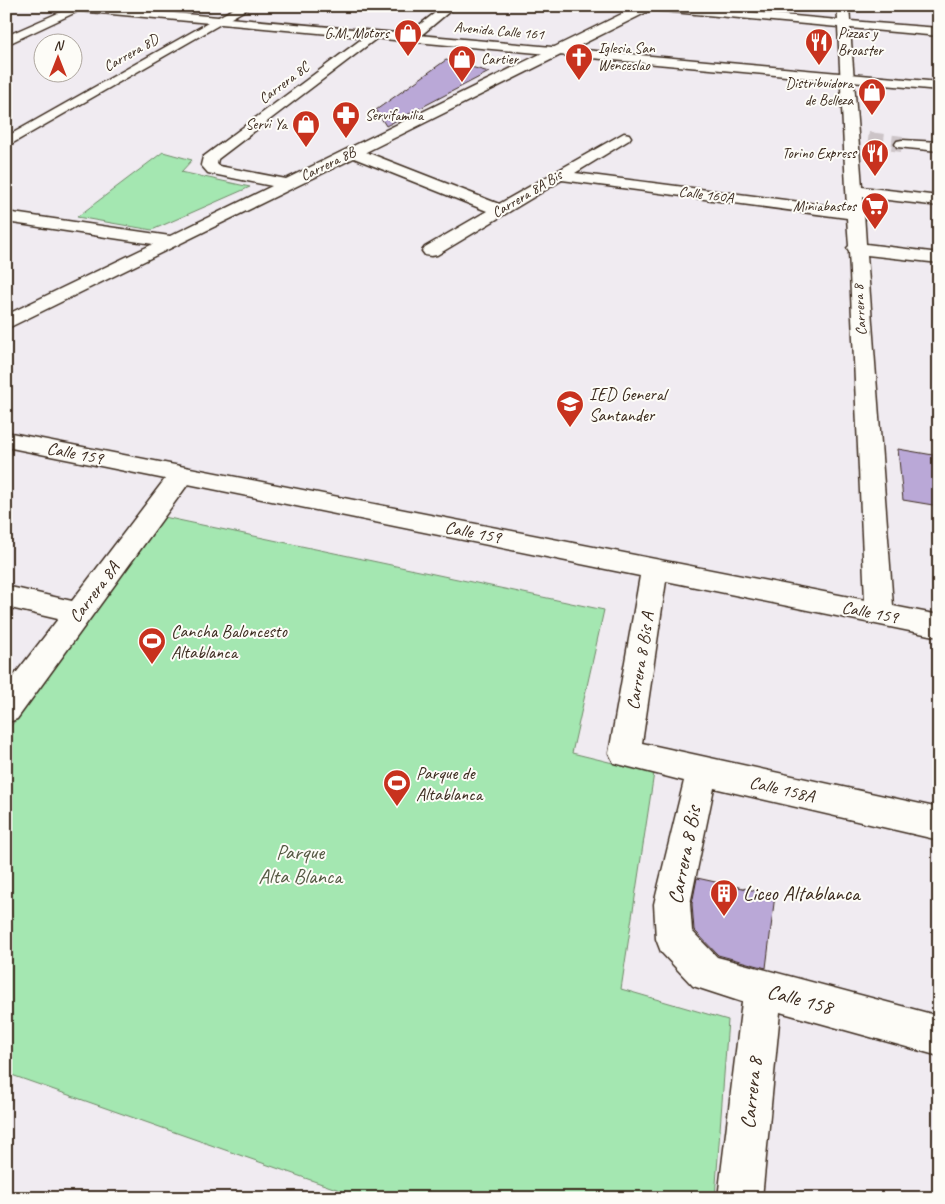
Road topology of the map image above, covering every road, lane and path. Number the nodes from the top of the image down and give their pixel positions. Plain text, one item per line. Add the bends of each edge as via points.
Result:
1 (57, 6) edge
2 (247, 6) edge
3 (451, 6) edge
4 (643, 6) edge
5 (649, 6) edge
6 (843, 6) edge
7 (82, 7) edge
8 (220, 21) junction
9 (844, 24) junction
10 (939, 32) edge
11 (375, 36) junction
12 (409, 39) junction
13 (6, 41) edge
14 (559, 52) junction
15 (847, 78) junction
16 (939, 86) edge
17 (624, 136) dead end
18 (6, 143) edge
19 (902, 144) tunnel mouth
20 (939, 147) edge
21 (353, 152) junction
22 (558, 176) junction
23 (286, 184) junction
24 (853, 191) junction
25 (939, 201) edge
26 (499, 210) junction
27 (854, 214) junction
28 (6, 217) edge
29 (171, 242) junction
30 (856, 248) junction
31 (431, 251) dead end
32 (939, 258) edge
33 (6, 323) edge
34 (6, 439) edge
35 (182, 474) junction
36 (654, 569) junction
37 (6, 596) edge
38 (78, 614) junction
39 (880, 614) junction
40 (939, 626) edge
41 (6, 710) edge
42 (624, 753) joint
43 (702, 771) junction
44 (939, 824) edge
45 (674, 939) joint
46 (763, 989) junction
47 (939, 1036) edge
48 (740, 1198) edge

1 - 7 street, Avenida Calle 161
2 - 8 street, Carrera 8D
3 - 12 street
4 - 5 street
5 - 9 street
5 - 14 street, Carrera 8B
6 - 9 street, Carrera 8
7 - 8 street, Avenida Calle 161
7 - 13 street
8 - 11 street, Avenida Calle 161
8 - 18 street, Carrera 8D
9 - 10 street
9 - 15 street, Carrera 8
11 - 12 street, Avenida Calle 161
11 - 23 street, Carrera 8C via 211,157 209,164 214,170
12 - 14 street, Avenida Calle 161
14 - 15 street, Avenida Calle 161
14 - 21 street, Carrera 8B
15 - 16 street, Avenida Calle 161
15 - 24 street, Carrera 8 via 859,139
17 - 22 street, Carrera 8A Bis
19 - 20 street
21 - 23 street, Carrera 8B
21 - 26 street
22 - 26 street, Carrera 8A Bis
22 - 27 street, Calle 160A
23 - 29 street, Carrera 8B
24 - 25 street
24 - 27 street, Carrera 8
26 - 31 street, Carrera 8A Bis
27 - 30 street, Carrera 8
28 - 29 street
29 - 33 street, Carrera 8B
30 - 32 street
30 - 39 street, Carrera 8
34 - 35 street, Calle 159
35 - 36 street, Calle 159
35 - 38 street, Carrera 8A
36 - 39 street, Calle 159
36 - 42 street, Carrera 8 Bis A
37 - 38 street
38 - 41 street, Carrera 8A
39 - 40 street, Calle 159
42 - 43 street, Calle 158A
43 - 44 street, Calle 158A
43 - 45 street, Carrera 8 Bis via 672,904
45 - 46 street, Calle 158 via 706,973
46 - 47 street, Calle 158
46 - 48 street, Carrera 8

